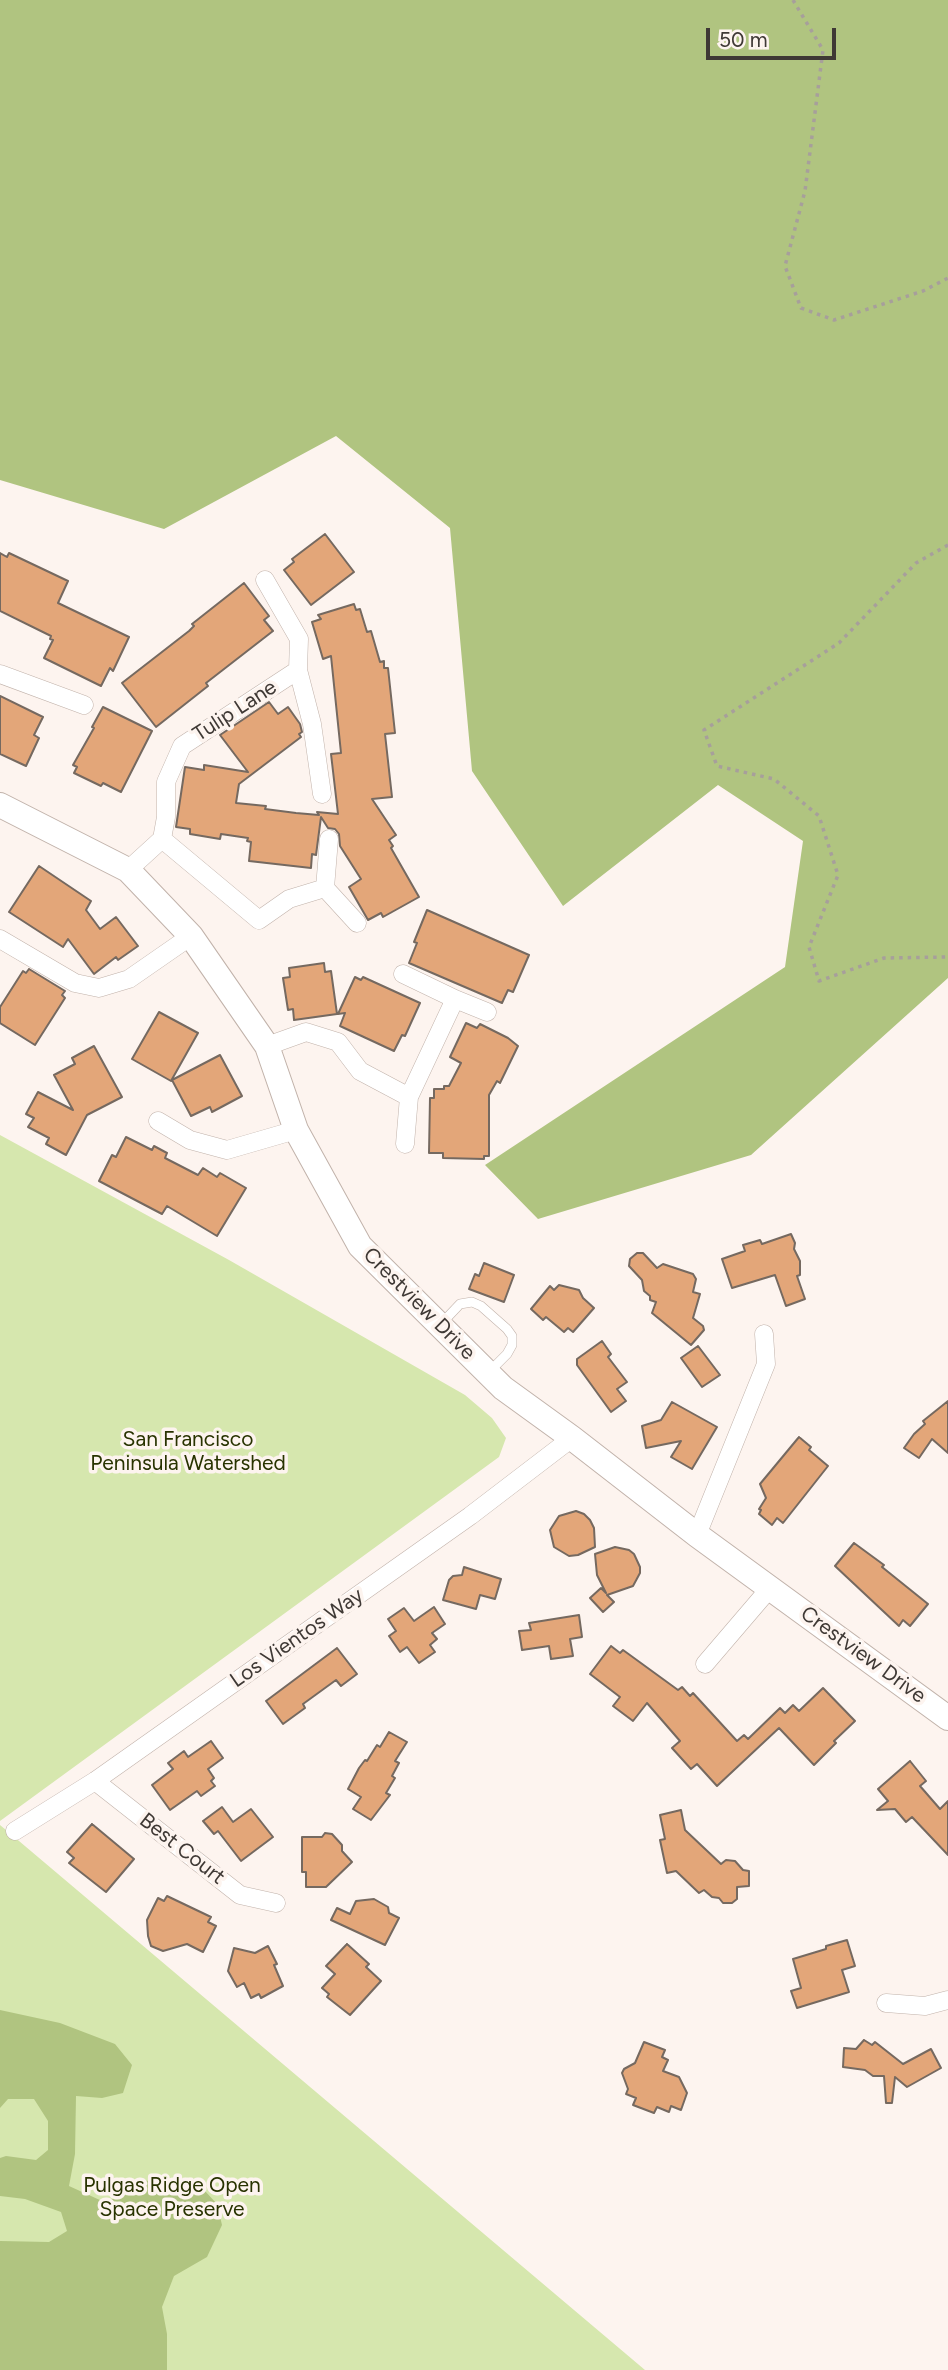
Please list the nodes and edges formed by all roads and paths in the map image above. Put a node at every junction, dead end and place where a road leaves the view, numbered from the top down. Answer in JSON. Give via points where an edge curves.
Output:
{"nodes":[{"id":1,"x":793,"y":0,"type":"edge"},
{"id":2,"x":948,"y":278,"type":"edge"},
{"id":3,"x":948,"y":545,"type":"edge"},
{"id":4,"x":265,"y":580,"type":"dead end"},
{"id":5,"x":298,"y":670,"type":"junction"},
{"id":6,"x":0,"y":674,"type":"edge"},
{"id":7,"x":84,"y":705,"type":"dead end"},
{"id":8,"x":322,"y":794,"type":"dead end"},
{"id":9,"x":0,"y":805,"type":"edge"},
{"id":10,"x":162,"y":839,"type":"junction"},
{"id":11,"x":329,"y":839,"type":"dead end"},
{"id":12,"x":128,"y":870,"type":"junction"},
{"id":13,"x":325,"y":888,"type":"junction"},
{"id":14,"x":357,"y":923,"type":"dead end"},
{"id":15,"x":191,"y":936,"type":"junction"},
{"id":16,"x":0,"y":939,"type":"edge"},
{"id":17,"x":948,"y":957,"type":"edge"},
{"id":18,"x":403,"y":974,"type":"dead end"},
{"id":19,"x":455,"y":999,"type":"junction"},
{"id":20,"x":487,"y":1012,"type":"dead end"},
{"id":21,"x":267,"y":1046,"type":"junction"},
{"id":22,"x":409,"y":1097,"type":"junction"},
{"id":23,"x":158,"y":1121,"type":"dead end"},
{"id":24,"x":296,"y":1130,"type":"junction"},
{"id":25,"x":405,"y":1144,"type":"dead end"},
{"id":26,"x":439,"y":1325,"type":"junction"},
{"id":27,"x":764,"y":1334,"type":"dead end"},
{"id":28,"x":489,"y":1373,"type":"junction"},
{"id":29,"x":572,"y":1438,"type":"junction"},
{"id":30,"x":697,"y":1535,"type":"junction"},
{"id":31,"x":770,"y":1588,"type":"junction"},
{"id":32,"x":705,"y":1664,"type":"dead end"},
{"id":33,"x":946,"y":1710,"type":"edge"},
{"id":34,"x":95,"y":1781,"type":"junction"},
{"id":35,"x":15,"y":1831,"type":"dead end"},
{"id":36,"x":275,"y":1903,"type":"dead end"},
{"id":37,"x":948,"y":2000,"type":"edge"},
{"id":38,"x":886,"y":2003,"type":"dead end"}],
"edges":[{"from":1,"to":2,"type":"path","via":[[823,50],[805,191],[785,266],[801,308],[834,320],[923,291]]},
{"from":3,"to":17,"type":"path","via":[[916,563],[839,643],[704,730],[717,766],[774,779],[819,816],[838,875],[810,947],[819,981],[884,958]]},
{"from":4,"to":5,"type":"street","name":"Tulip Lane","via":[[299,639]]},
{"from":5,"to":8,"type":"street","name":"Tulip Lane"},
{"from":5,"to":10,"type":"street","name":"Tulip Lane","via":[[181,746],[166,782]]},
{"from":6,"to":7,"type":"street"},
{"from":9,"to":12,"type":"street","name":"Crestview Drive"},
{"from":10,"to":12,"type":"street"},
{"from":10,"to":13,"type":"street","via":[[259,920],[289,899]]},
{"from":11,"to":13,"type":"street"},
{"from":12,"to":15,"type":"street","name":"Crestview Drive"},
{"from":13,"to":14,"type":"street"},
{"from":15,"to":16,"type":"street","via":[[129,979],[99,988],[75,983]]},
{"from":15,"to":21,"type":"street","name":"Crestview Drive"},
{"from":18,"to":19,"type":"street"},
{"from":19,"to":20,"type":"street"},
{"from":19,"to":22,"type":"street"},
{"from":21,"to":22,"type":"street","via":[[306,1032],[338,1042],[360,1071]]},
{"from":21,"to":24,"type":"street","name":"Crestview Drive"},
{"from":22,"to":25,"type":"street"},
{"from":23,"to":24,"type":"street","via":[[190,1140],[227,1150]]},
{"from":24,"to":26,"type":"street","name":"Crestview Drive","via":[[360,1246]]},
{"from":26,"to":28,"type":"street","name":"Crestview Drive"},
{"from":26,"to":28,"type":"lane","via":[[460,1304],[472,1302],[507,1329],[512,1345]]},
{"from":27,"to":30,"type":"street","via":[[766,1364]]},
{"from":28,"to":29,"type":"street","name":"Crestview Drive"},
{"from":29,"to":30,"type":"street","name":"Crestview Drive"},
{"from":29,"to":34,"type":"street","name":"Los Vientos Way","via":[[470,1516]]},
{"from":30,"to":31,"type":"street","name":"Crestview Drive"},
{"from":31,"to":32,"type":"street"},
{"from":31,"to":33,"type":"street","name":"Crestview Drive"},
{"from":34,"to":35,"type":"street","name":"Los Vientos Way"},
{"from":34,"to":36,"type":"street","name":"Best Court","via":[[240,1895]]},
{"from":37,"to":38,"type":"street","via":[[925,2006]]}]}
